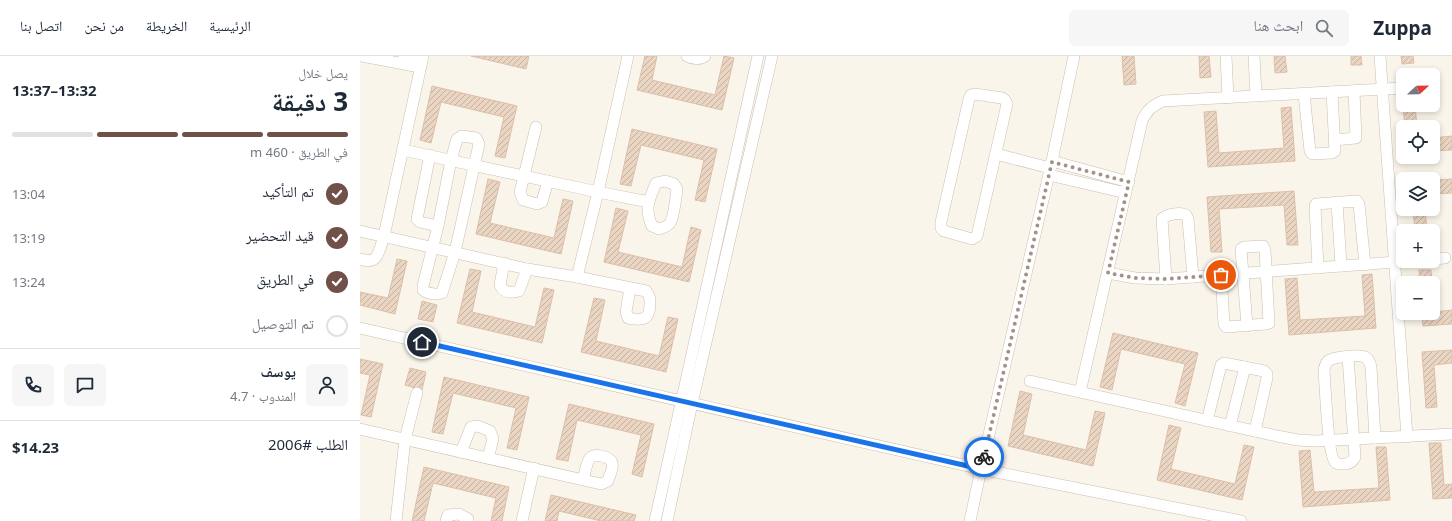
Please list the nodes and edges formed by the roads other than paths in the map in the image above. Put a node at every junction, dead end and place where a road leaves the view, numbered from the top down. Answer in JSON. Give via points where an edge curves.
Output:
{"nodes":[{"id":1,"x":362,"y":56,"type":"edge"},
{"id":2,"x":404,"y":56,"type":"edge"},
{"id":3,"x":628,"y":56,"type":"edge"},
{"id":4,"x":686,"y":56,"type":"edge"},
{"id":5,"x":705,"y":56,"type":"edge"},
{"id":6,"x":758,"y":56,"type":"edge"},
{"id":7,"x":772,"y":56,"type":"edge"},
{"id":8,"x":1074,"y":56,"type":"edge"},
{"id":9,"x":1226,"y":56,"type":"edge"},
{"id":10,"x":1254,"y":56,"type":"edge"},
{"id":11,"x":1380,"y":56,"type":"edge"},
{"id":12,"x":422,"y":61,"type":"edge"},
{"id":13,"x":1396,"y":88,"type":"edge"},
{"id":14,"x":1383,"y":89,"type":"junction"},
{"id":15,"x":1354,"y":91,"type":"junction"},
{"id":16,"x":1332,"y":92,"type":"junction"},
{"id":17,"x":1304,"y":94,"type":"junction"},
{"id":18,"x":1256,"y":96,"type":"junction"},
{"id":19,"x":1228,"y":98,"type":"junction"},
{"id":20,"x":536,"y":127,"type":"dead end"},
{"id":21,"x":1334,"y":140,"type":"junction"},
{"id":22,"x":403,"y":150,"type":"junction"},
{"id":23,"x":996,"y":154,"type":"junction"},
{"id":24,"x":430,"y":155,"type":"junction"},
{"id":25,"x":451,"y":160,"type":"junction"},
{"id":26,"x":474,"y":165,"type":"junction"},
{"id":27,"x":1050,"y":168,"type":"junction"},
{"id":28,"x":524,"y":176,"type":"junction"},
{"id":29,"x":548,"y":182,"type":"junction"},
{"id":30,"x":1129,"y":182,"type":"junction"},
{"id":31,"x":598,"y":192,"type":"junction"},
{"id":32,"x":1126,"y":193,"type":"junction"},
{"id":33,"x":649,"y":202,"type":"dead end"},
{"id":34,"x":1337,"y":202,"type":"junction"},
{"id":35,"x":438,"y":226,"type":"junction"},
{"id":36,"x":360,"y":231,"type":"edge"},
{"id":37,"x":384,"y":236,"type":"junction"},
{"id":38,"x":433,"y":248,"type":"junction"},
{"id":39,"x":455,"y":252,"type":"junction"},
{"id":40,"x":1440,"y":258,"type":"edge"},
{"id":41,"x":1445,"y":258,"type":"dead end"},
{"id":42,"x":360,"y":259,"type":"edge"},
{"id":43,"x":1395,"y":262,"type":"junction"},
{"id":44,"x":504,"y":263,"type":"junction"},
{"id":45,"x":1365,"y":264,"type":"junction"},
{"id":46,"x":1342,"y":266,"type":"junction"},
{"id":47,"x":1318,"y":268,"type":"junction"},
{"id":48,"x":527,"y":269,"type":"junction"},
{"id":49,"x":1266,"y":272,"type":"junction"},
{"id":50,"x":1108,"y":273,"type":"junction"},
{"id":51,"x":1243,"y":274,"type":"junction"},
{"id":52,"x":1221,"y":275,"type":"junction"},
{"id":53,"x":577,"y":277,"type":"junction"},
{"id":54,"x":1193,"y":277,"type":"junction"},
{"id":55,"x":1166,"y":279,"type":"junction"},
{"id":56,"x":630,"y":288,"type":"dead end"},
{"id":57,"x":1247,"y":326,"type":"junction"},
{"id":58,"x":360,"y":328,"type":"edge"},
{"id":59,"x":1348,"y":357,"type":"junction"},
{"id":60,"x":1245,"y":367,"type":"junction"},
{"id":61,"x":1030,"y":381,"type":"dead end"},
{"id":62,"x":1080,"y":392,"type":"junction"},
{"id":63,"x":417,"y":393,"type":"dead end"},
{"id":64,"x":687,"y":402,"type":"junction"},
{"id":65,"x":1207,"y":421,"type":"junction"},
{"id":66,"x":1230,"y":426,"type":"junction"},
{"id":67,"x":360,"y":428,"type":"edge"},
{"id":68,"x":1255,"y":431,"type":"junction"},
{"id":69,"x":1452,"y":434,"type":"edge"},
{"id":70,"x":1407,"y":437,"type":"junction"},
{"id":71,"x":1375,"y":438,"type":"junction"},
{"id":72,"x":405,"y":439,"type":"junction"},
{"id":73,"x":1355,"y":439,"type":"junction"},
{"id":74,"x":1330,"y":440,"type":"junction"},
{"id":75,"x":461,"y":452,"type":"junction"},
{"id":76,"x":488,"y":458,"type":"junction"},
{"id":77,"x":534,"y":468,"type":"junction"},
{"id":78,"x":981,"y":469,"type":"junction"},
{"id":79,"x":583,"y":480,"type":"dead end"},
{"id":80,"x":396,"y":521,"type":"edge"},
{"id":81,"x":446,"y":521,"type":"edge"},
{"id":82,"x":468,"y":521,"type":"edge"},
{"id":83,"x":522,"y":521,"type":"edge"},
{"id":84,"x":655,"y":521,"type":"edge"},
{"id":85,"x":667,"y":521,"type":"edge"},
{"id":86,"x":970,"y":521,"type":"edge"},
{"id":87,"x":1241,"y":521,"type":"edge"}],
"edges":[{"from":1,"to":12,"type":"street"},
{"from":2,"to":12,"type":"street"},
{"from":3,"to":31,"type":"street"},
{"from":4,"to":5,"type":"street","via":[[696,59]]},
{"from":6,"to":64,"type":"street"},
{"from":7,"to":64,"type":"street"},
{"from":8,"to":27,"type":"street"},
{"from":9,"to":19,"type":"street"},
{"from":10,"to":18,"type":"street"},
{"from":11,"to":14,"type":"street"},
{"from":12,"to":22,"type":"street"},
{"from":13,"to":14,"type":"street"},
{"from":14,"to":15,"type":"street"},
{"from":14,"to":43,"type":"street"},
{"from":15,"to":16,"type":"street"},
{"from":15,"to":21,"type":"street","via":[[1356,138]]},
{"from":16,"to":17,"type":"street"},
{"from":16,"to":21,"type":"street"},
{"from":17,"to":18,"type":"street"},
{"from":17,"to":21,"type":"street","via":[[1310,151],[1312,154],[1332,153],[1335,151]]},
{"from":18,"to":19,"type":"street"},
{"from":19,"to":30,"type":"street","via":[[1163,102],[1154,105],[1146,112],[1142,121]]},
{"from":20,"to":28,"type":"street"},
{"from":22,"to":24,"type":"street"},
{"from":22,"to":37,"type":"street"},
{"from":23,"to":23,"type":"street","via":[[978,236],[972,239],[944,231],[941,222],[971,95],[1002,98],[1007,104]]},
{"from":23,"to":27,"type":"street"},
{"from":24,"to":25,"type":"street"},
{"from":24,"to":35,"type":"street","via":[[418,219],[420,222]]},
{"from":25,"to":26,"type":"street"},
{"from":25,"to":26,"type":"street","via":[[457,139],[462,136],[476,138],[479,144]]},
{"from":25,"to":35,"type":"street"},
{"from":26,"to":28,"type":"street"},
{"from":26,"to":39,"type":"street"},
{"from":27,"to":30,"type":"street"},
{"from":27,"to":32,"type":"street"},
{"from":27,"to":78,"type":"street"},
{"from":28,"to":29,"type":"street"},
{"from":28,"to":29,"type":"street","via":[[520,192],[523,200],[537,204],[542,202]]},
{"from":29,"to":31,"type":"street"},
{"from":30,"to":32,"type":"street"},
{"from":31,"to":33,"type":"street"},
{"from":31,"to":53,"type":"street"},
{"from":32,"to":50,"type":"street"},
{"from":34,"to":45,"type":"street","via":[[1358,202]]},
{"from":34,"to":46,"type":"street"},
{"from":34,"to":47,"type":"street","via":[[1314,206]]},
{"from":35,"to":38,"type":"street"},
{"from":36,"to":37,"type":"street"},
{"from":37,"to":38,"type":"street"},
{"from":37,"to":42,"type":"street","via":[[376,258],[372,261]]},
{"from":38,"to":39,"type":"street"},
{"from":38,"to":39,"type":"street","via":[[423,286],[426,293],[442,293]]},
{"from":39,"to":44,"type":"street"},
{"from":40,"to":41,"type":"street"},
{"from":43,"to":45,"type":"street"},
{"from":43,"to":70,"type":"street"},
{"from":44,"to":48,"type":"street"},
{"from":44,"to":48,"type":"street","via":[[500,285],[506,291],[519,291]]},
{"from":45,"to":46,"type":"street"},
{"from":46,"to":47,"type":"street"},
{"from":47,"to":49,"type":"street"},
{"from":48,"to":53,"type":"street"},
{"from":49,"to":51,"type":"street"},
{"from":49,"to":51,"type":"street","via":[[1263,246],[1244,247],[1241,249]]},
{"from":49,"to":57,"type":"street","via":[[1269,323]]},
{"from":50,"to":55,"type":"street","via":[[1135,278]]},
{"from":50,"to":62,"type":"street"},
{"from":51,"to":52,"type":"street"},
{"from":51,"to":57,"type":"street"},
{"from":52,"to":54,"type":"street"},
{"from":52,"to":57,"type":"street","via":[[1224,324],[1226,327]]},
{"from":53,"to":56,"type":"street"},
{"from":54,"to":55,"type":"street"},
{"from":54,"to":55,"type":"street","via":[[1188,219],[1183,213],[1164,216],[1162,219]]},
{"from":58,"to":64,"type":"street"},
{"from":59,"to":71,"type":"street","via":[[1365,357],[1372,367]]},
{"from":59,"to":73,"type":"street"},
{"from":59,"to":74,"type":"street","via":[[1334,358],[1325,364]]},
{"from":60,"to":65,"type":"street","via":[[1224,363],[1221,365]]},
{"from":60,"to":66,"type":"street"},
{"from":60,"to":68,"type":"street","via":[[1267,374]]},
{"from":61,"to":62,"type":"street"},
{"from":62,"to":65,"type":"street"},
{"from":63,"to":72,"type":"street"},
{"from":64,"to":78,"type":"street"},
{"from":64,"to":84,"type":"street"},
{"from":64,"to":85,"type":"street"},
{"from":65,"to":66,"type":"street"},
{"from":66,"to":68,"type":"street"},
{"from":67,"to":72,"type":"street"},
{"from":68,"to":74,"type":"street","via":[[1298,440]]},
{"from":69,"to":70,"type":"street"},
{"from":70,"to":71,"type":"street"},
{"from":71,"to":73,"type":"street"},
{"from":72,"to":75,"type":"street"},
{"from":72,"to":80,"type":"street"},
{"from":73,"to":74,"type":"street"},
{"from":73,"to":74,"type":"street","via":[[1353,461],[1339,464],[1333,460]]},
{"from":75,"to":76,"type":"street"},
{"from":75,"to":76,"type":"street","via":[[471,427],[478,426],[490,431],[493,439]]},
{"from":76,"to":77,"type":"street"},
{"from":77,"to":79,"type":"street"},
{"from":77,"to":83,"type":"street"},
{"from":78,"to":86,"type":"street"},
{"from":78,"to":87,"type":"street"},
{"from":81,"to":82,"type":"street","via":[[448,515],[458,514]]}]}
